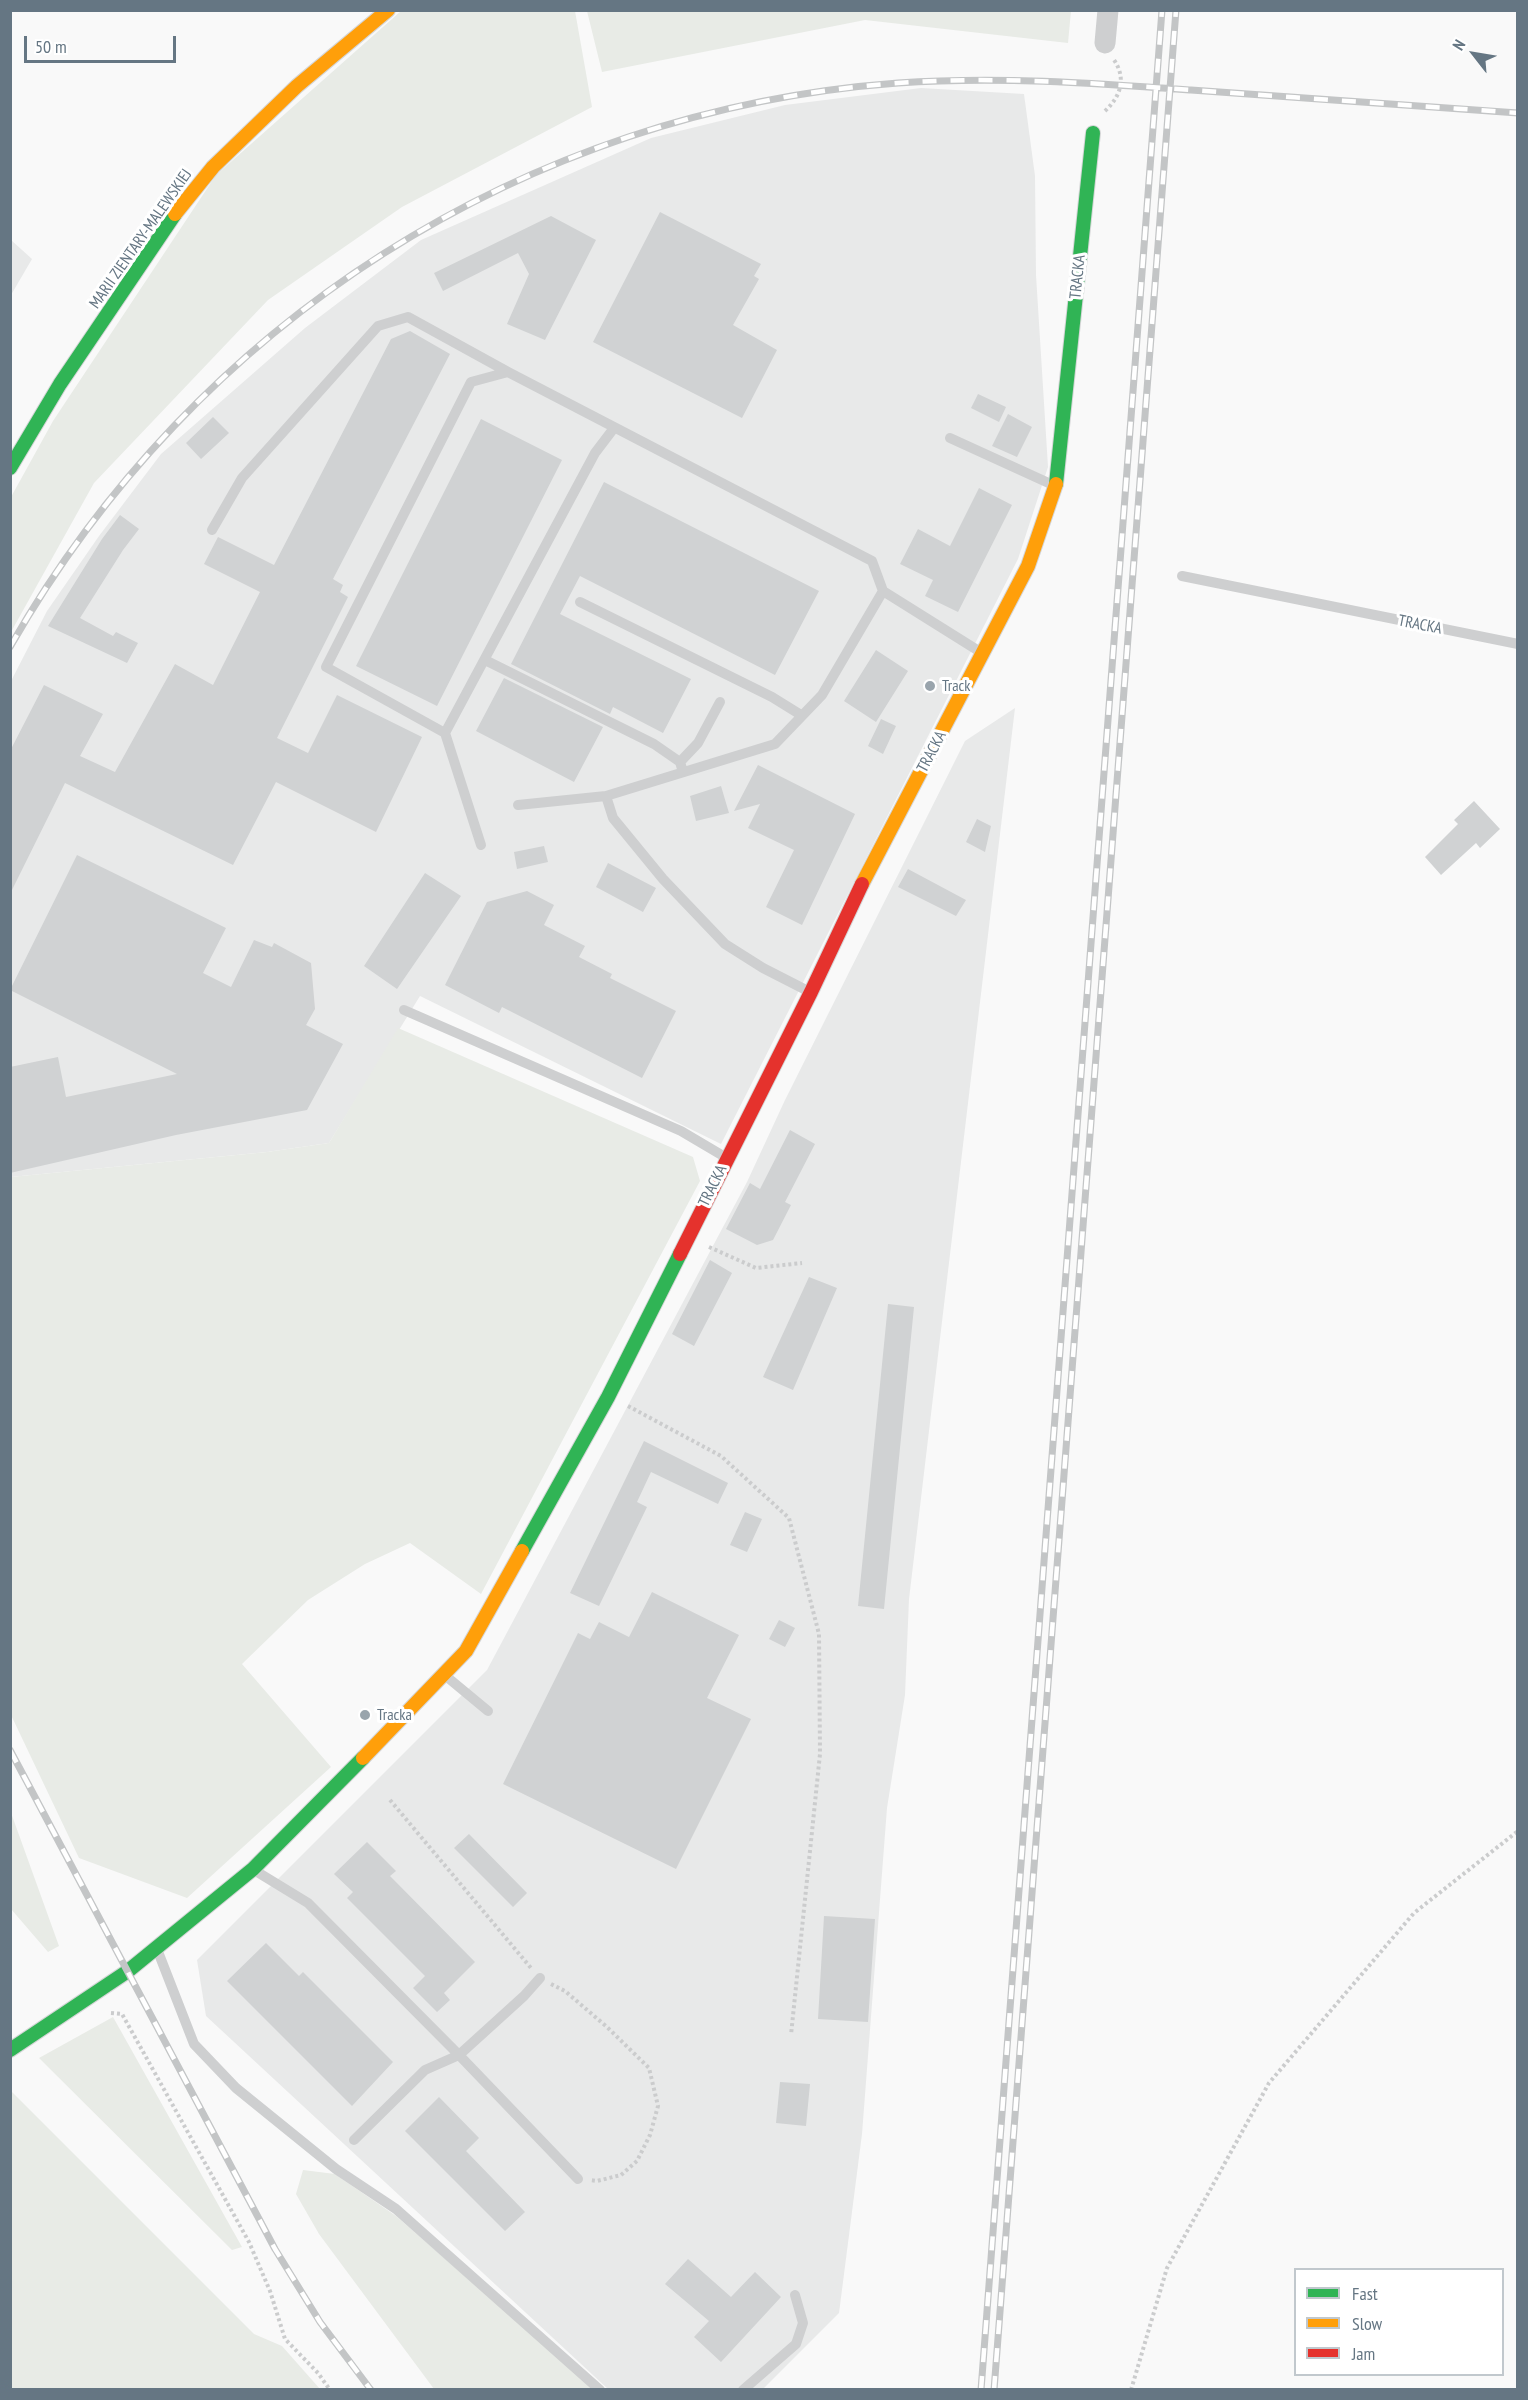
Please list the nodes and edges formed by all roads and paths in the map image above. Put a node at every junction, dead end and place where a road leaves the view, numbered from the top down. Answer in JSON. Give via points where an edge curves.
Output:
{"nodes":[{"id":1,"x":388,"y":10,"type":"edge"},
{"id":2,"x":1108,"y":10,"type":"edge"},
{"id":3,"x":1105,"y":43,"type":"joint"},
{"id":4,"x":1093,"y":133,"type":"joint"},
{"id":5,"x":508,"y":372,"type":"junction"},
{"id":6,"x":614,"y":428,"type":"junction"},
{"id":7,"x":950,"y":438,"type":"dead end"},
{"id":8,"x":10,"y":468,"type":"edge"},
{"id":9,"x":1056,"y":487,"type":"junction"},
{"id":10,"x":212,"y":530,"type":"dead end"},
{"id":11,"x":1182,"y":576,"type":"dead end"},
{"id":12,"x":883,"y":591,"type":"junction"},
{"id":13,"x":580,"y":602,"type":"dead end"},
{"id":14,"x":1518,"y":644,"type":"edge"},
{"id":15,"x":983,"y":654,"type":"junction"},
{"id":16,"x":485,"y":660,"type":"junction"},
{"id":17,"x":720,"y":702,"type":"dead end"},
{"id":18,"x":801,"y":715,"type":"junction"},
{"id":19,"x":445,"y":733,"type":"junction"},
{"id":20,"x":682,"y":767,"type":"junction"},
{"id":21,"x":606,"y":796,"type":"junction"},
{"id":22,"x":518,"y":805,"type":"dead end"},
{"id":23,"x":481,"y":845,"type":"dead end"},
{"id":24,"x":811,"y":992,"type":"junction"},
{"id":25,"x":404,"y":1010,"type":"dead end"},
{"id":26,"x":727,"y":1158,"type":"junction"},
{"id":27,"x":689,"y":1238,"type":"junction"},
{"id":28,"x":802,"y":1263,"type":"dead end"},
{"id":29,"x":608,"y":1397,"type":"junction"},
{"id":30,"x":445,"y":1675,"type":"junction"},
{"id":31,"x":488,"y":1711,"type":"dead end"},
{"id":32,"x":390,"y":1800,"type":"dead end"},
{"id":33,"x":1518,"y":1831,"type":"edge"},
{"id":34,"x":253,"y":1869,"type":"junction"},
{"id":35,"x":156,"y":1947,"type":"junction"},
{"id":36,"x":540,"y":1978,"type":"junction"},
{"id":37,"x":101,"y":2013,"type":"dead end"},
{"id":38,"x":791,"y":2035,"type":"dead end"},
{"id":39,"x":10,"y":2050,"type":"edge"},
{"id":40,"x":459,"y":2055,"type":"junction"},
{"id":41,"x":354,"y":2140,"type":"dead end"},
{"id":42,"x":578,"y":2179,"type":"joint"},
{"id":43,"x":795,"y":2295,"type":"dead end"},
{"id":44,"x":330,"y":2390,"type":"edge"},
{"id":45,"x":600,"y":2390,"type":"edge"},
{"id":46,"x":743,"y":2390,"type":"edge"},
{"id":47,"x":1131,"y":2390,"type":"edge"}],
"edges":[{"from":1,"to":8,"type":"street","name":"MARII ZIENTARY-MALEWSKIEJ","via":[[297,86],[213,168],[178,210],[60,384]]},
{"from":2,"to":3,"type":"street"},
{"from":3,"to":4,"type":"path","via":[[1118,65],[1119,95]]},
{"from":4,"to":9,"type":"street","name":"TRACKA"},
{"from":5,"to":6,"type":"lane"},
{"from":5,"to":10,"type":"lane","via":[[408,317],[378,326],[242,478]]},
{"from":5,"to":19,"type":"lane","via":[[471,382],[326,667]]},
{"from":6,"to":12,"type":"lane","via":[[872,561]]},
{"from":6,"to":16,"type":"lane","via":[[596,453]]},
{"from":7,"to":9,"type":"lane"},
{"from":9,"to":15,"type":"street","name":"TRACKA","via":[[1028,566]]},
{"from":11,"to":14,"type":"lane","name":"TRACKA"},
{"from":12,"to":15,"type":"lane"},
{"from":12,"to":18,"type":"lane","via":[[822,695]]},
{"from":13,"to":18,"type":"lane"},
{"from":15,"to":24,"type":"street","name":"TRACKA","via":[[859,889]]},
{"from":16,"to":19,"type":"lane"},
{"from":16,"to":20,"type":"lane","via":[[654,744]]},
{"from":17,"to":20,"type":"lane"},
{"from":18,"to":20,"type":"lane","via":[[775,744]]},
{"from":19,"to":23,"type":"lane"},
{"from":20,"to":21,"type":"lane"},
{"from":21,"to":22,"type":"lane"},
{"from":21,"to":24,"type":"lane","via":[[612,818],[725,944]]},
{"from":24,"to":26,"type":"street","name":"TRACKA"},
{"from":25,"to":26,"type":"lane","via":[[681,1131]]},
{"from":26,"to":27,"type":"street","name":"TRACKA"},
{"from":27,"to":28,"type":"path","via":[[756,1268]]},
{"from":27,"to":29,"type":"street","name":"TRACKA"},
{"from":29,"to":30,"type":"street","name":"TRACKA","via":[[466,1651]]},
{"from":29,"to":38,"type":"path","via":[[721,1456],[789,1518],[819,1634],[820,1743]]},
{"from":30,"to":31,"type":"lane"},
{"from":30,"to":34,"type":"street","name":"TRACKA"},
{"from":32,"to":36,"type":"path"},
{"from":33,"to":47,"type":"path","via":[[1414,1913],[1269,2083],[1167,2268]]},
{"from":34,"to":35,"type":"street","name":"TRACKA"},
{"from":34,"to":40,"type":"lane","via":[[308,1903]]},
{"from":35,"to":39,"type":"street","name":"TRACKA","via":[[128,1971]]},
{"from":35,"to":45,"type":"lane","via":[[194,2044],[236,2088],[336,2169],[396,2209]]},
{"from":36,"to":40,"type":"lane"},
{"from":36,"to":42,"type":"path","via":[[565,1991],[649,2068],[658,2106],[637,2161],[621,2175],[597,2181]]},
{"from":37,"to":44,"type":"path","via":[[122,2014],[249,2242],[285,2339]]},
{"from":40,"to":41,"type":"lane","via":[[425,2070]]},
{"from":40,"to":42,"type":"lane"},
{"from":43,"to":46,"type":"lane","via":[[803,2323],[796,2344]]}]}
